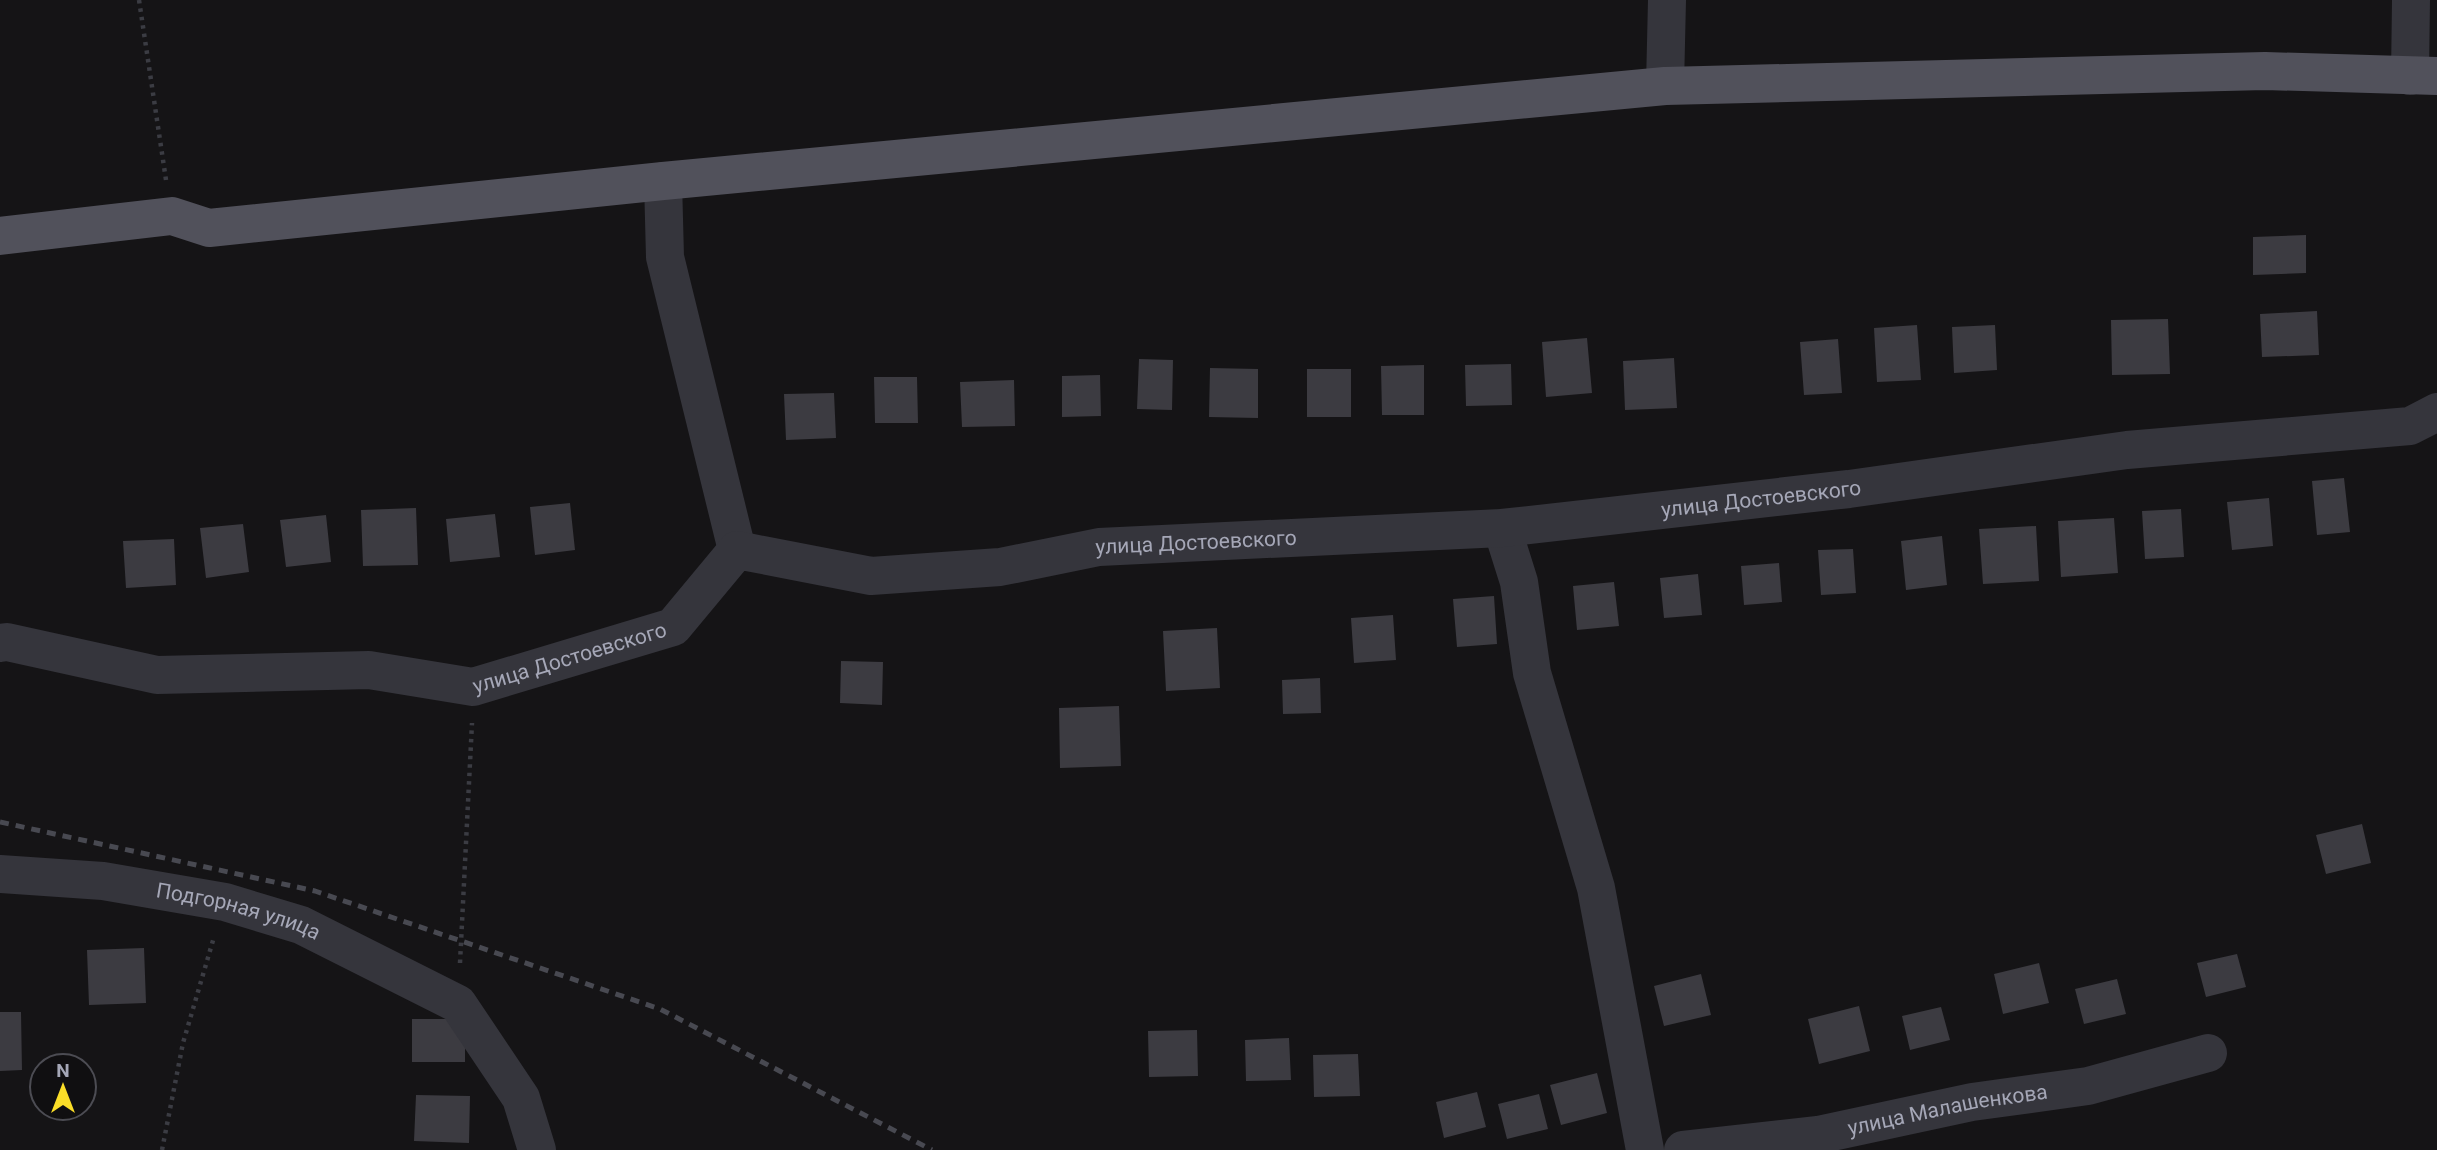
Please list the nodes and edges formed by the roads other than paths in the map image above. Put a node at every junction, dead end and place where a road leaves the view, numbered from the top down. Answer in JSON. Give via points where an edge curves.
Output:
{"nodes":[{"id":1,"x":1667,"y":0,"type":"edge"},
{"id":2,"x":2411,"y":0,"type":"edge"},
{"id":3,"x":2423,"y":76,"type":"edge"},
{"id":4,"x":1665,"y":86,"type":"junction"},
{"id":5,"x":663,"y":181,"type":"junction"},
{"id":6,"x":0,"y":236,"type":"edge"},
{"id":7,"x":2437,"y":412,"type":"edge"},
{"id":8,"x":1503,"y":528,"type":"junction"},
{"id":9,"x":737,"y":550,"type":"junction"},
{"id":10,"x":0,"y":643,"type":"edge"},
{"id":11,"x":0,"y":874,"type":"edge"},
{"id":12,"x":2208,"y":1053,"type":"dead end"},
{"id":13,"x":537,"y":1150,"type":"edge"},
{"id":14,"x":1645,"y":1150,"type":"edge"},
{"id":15,"x":1683,"y":1150,"type":"edge"}],
"edges":[{"from":1,"to":4,"type":"street"},
{"from":2,"to":3,"type":"street"},
{"from":3,"to":4,"type":"main road","via":[[2265,71]]},
{"from":4,"to":5,"type":"main road"},
{"from":5,"to":6,"type":"main road","via":[[209,228],[172,216]]},
{"from":5,"to":9,"type":"street","via":[[665,257]]},
{"from":7,"to":8,"type":"street","name":"улица Достоевского","via":[[2410,426],[2127,450],[1849,489]]},
{"from":8,"to":9,"type":"street","name":"улица Достоевского","via":[[1099,547],[1000,567],[871,576]]},
{"from":8,"to":14,"type":"street","via":[[1519,582],[1532,673],[1596,888]]},
{"from":9,"to":10,"type":"street","name":"улица Достоевского","via":[[673,627],[473,688],[369,670],[157,675]]},
{"from":11,"to":13,"type":"street","name":"Подгорная улица","via":[[103,881],[225,902],[301,925],[458,1004],[521,1098]]},
{"from":12,"to":15,"type":"street","name":"улица Малашенкова","via":[[2088,1086],[1972,1102],[1818,1135]]}]}
